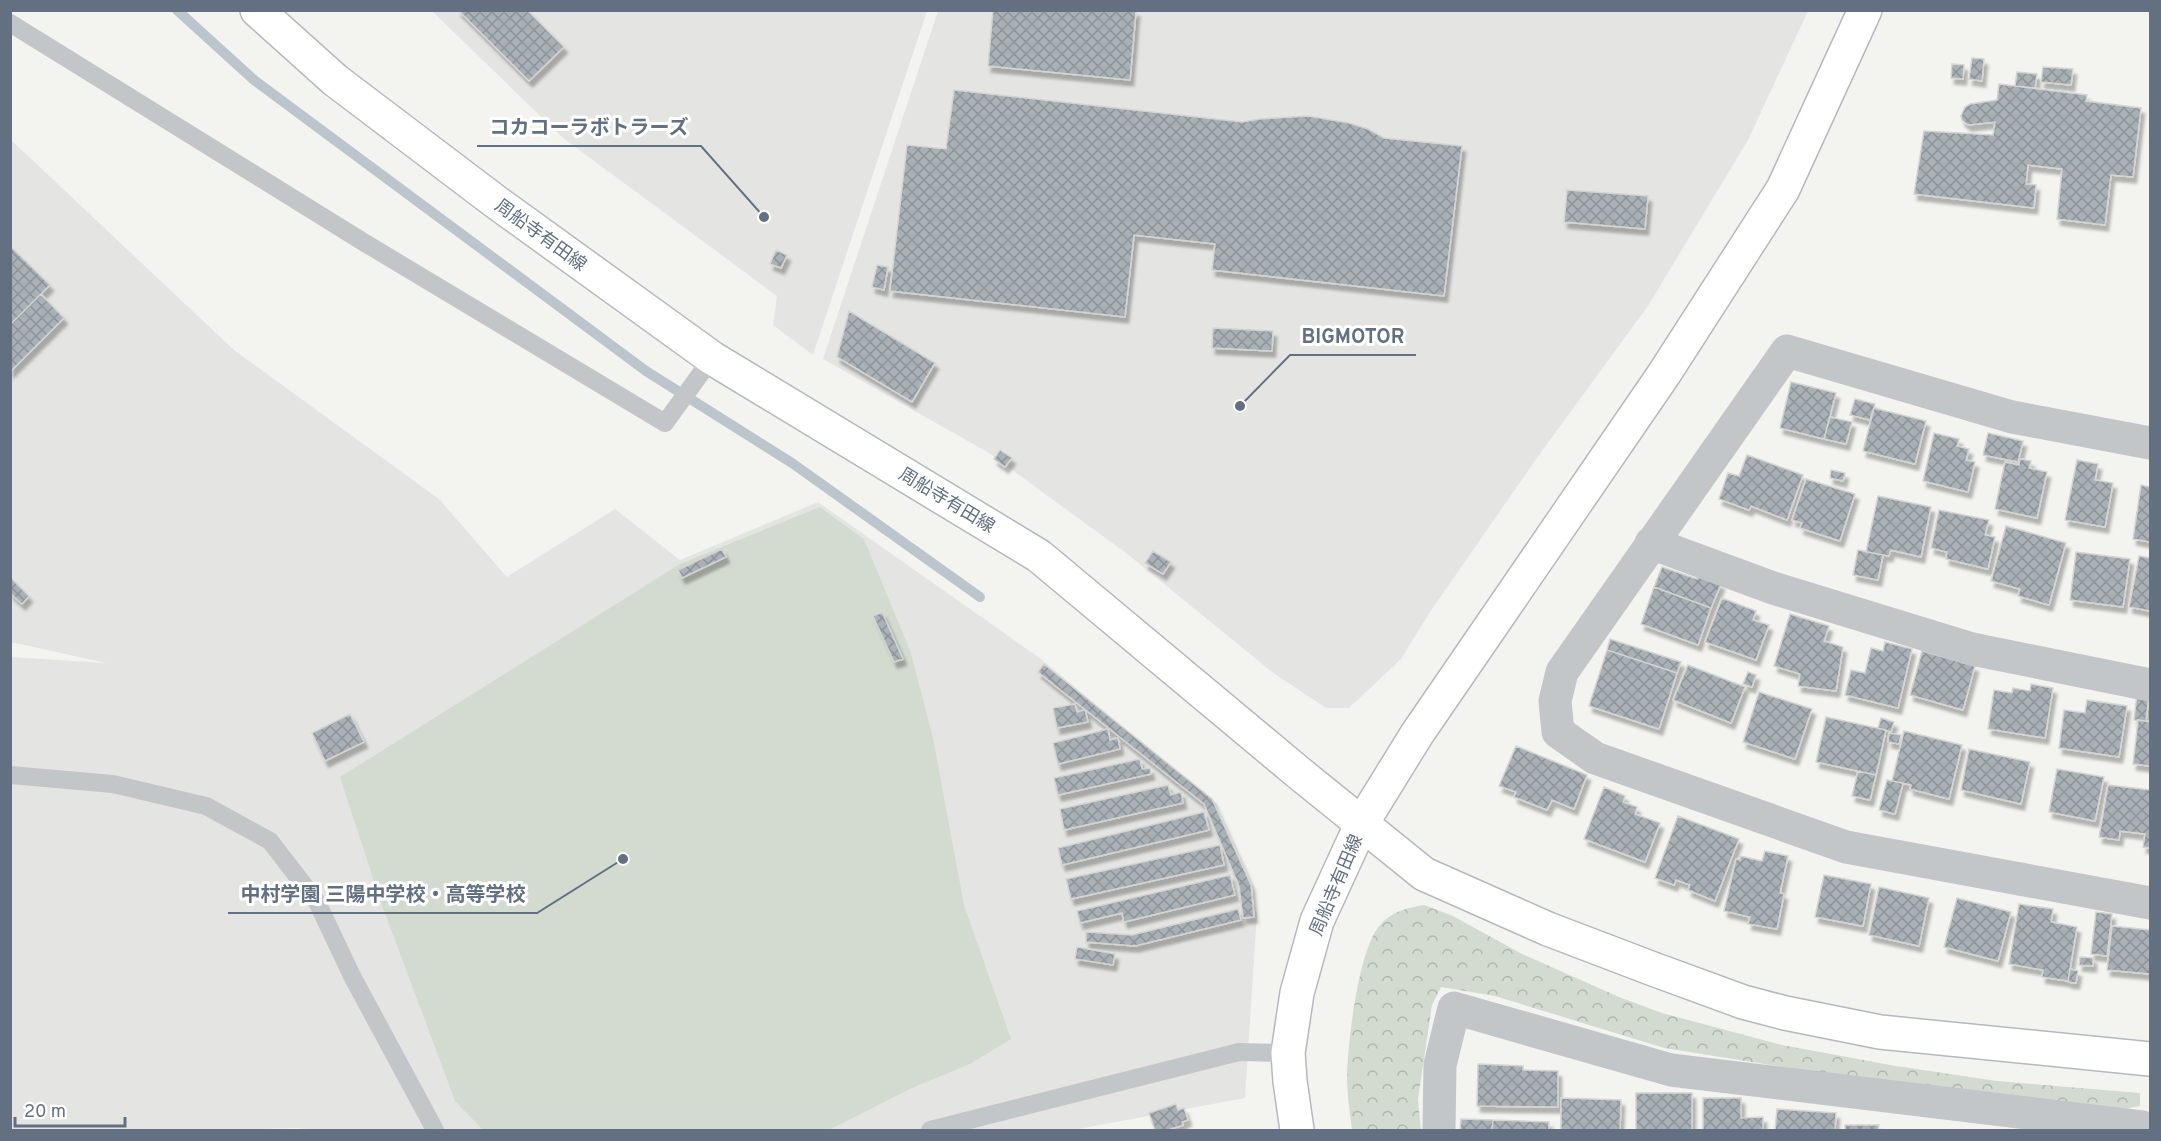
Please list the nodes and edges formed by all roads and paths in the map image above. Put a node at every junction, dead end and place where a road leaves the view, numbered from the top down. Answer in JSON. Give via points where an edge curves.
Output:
{"nodes":[{"id":1,"x":257,"y":10,"type":"edge"},
{"id":2,"x":1865,"y":10,"type":"edge"},
{"id":3,"x":10,"y":23,"type":"edge"},
{"id":4,"x":712,"y":358,"type":"junction"},
{"id":5,"x":2151,"y":443,"type":"edge"},
{"id":6,"x":1651,"y":543,"type":"junction"},
{"id":7,"x":2151,"y":685,"type":"edge"},
{"id":8,"x":10,"y":775,"type":"edge"},
{"id":9,"x":1362,"y":823,"type":"junction"},
{"id":10,"x":2151,"y":903,"type":"edge"},
{"id":11,"x":1288,"y":1053,"type":"junction"},
{"id":12,"x":2151,"y":1059,"type":"edge"},
{"id":13,"x":2145,"y":1123,"type":"edge"},
{"id":14,"x":435,"y":1131,"type":"edge"},
{"id":15,"x":930,"y":1131,"type":"edge"},
{"id":16,"x":1297,"y":1131,"type":"edge"},
{"id":17,"x":1439,"y":1131,"type":"edge"}],
"edges":[{"from":1,"to":4,"type":"street","name":"周船寺有田線","via":[[335,80]]},
{"from":2,"to":9,"type":"street","via":[[1783,189],[1664,374],[1417,734]]},
{"from":3,"to":4,"type":"lane","via":[[665,423]]},
{"from":4,"to":9,"type":"street","name":"周船寺有田線","via":[[1039,556]]},
{"from":5,"to":6,"type":"street","via":[[2012,417],[1787,351]]},
{"from":6,"to":7,"type":"street","via":[[1773,588],[1972,649]]},
{"from":6,"to":10,"type":"street","via":[[1562,672],[1555,701],[1558,732],[1595,758],[1846,847]]},
{"from":8,"to":14,"type":"lane","via":[[113,784],[206,806],[270,841],[317,902]]},
{"from":9,"to":11,"type":"street","name":"周船寺有田線","via":[[1317,921],[1297,993]]},
{"from":9,"to":12,"type":"street","via":[[1424,874],[1548,929],[1743,1002],[1880,1032]]},
{"from":11,"to":15,"type":"lane","via":[[1239,1052]]},
{"from":11,"to":16,"type":"street","name":"周船寺有田線"},
{"from":13,"to":17,"type":"street","via":[[1671,1070],[1454,1008],[1440,1065]]}]}
